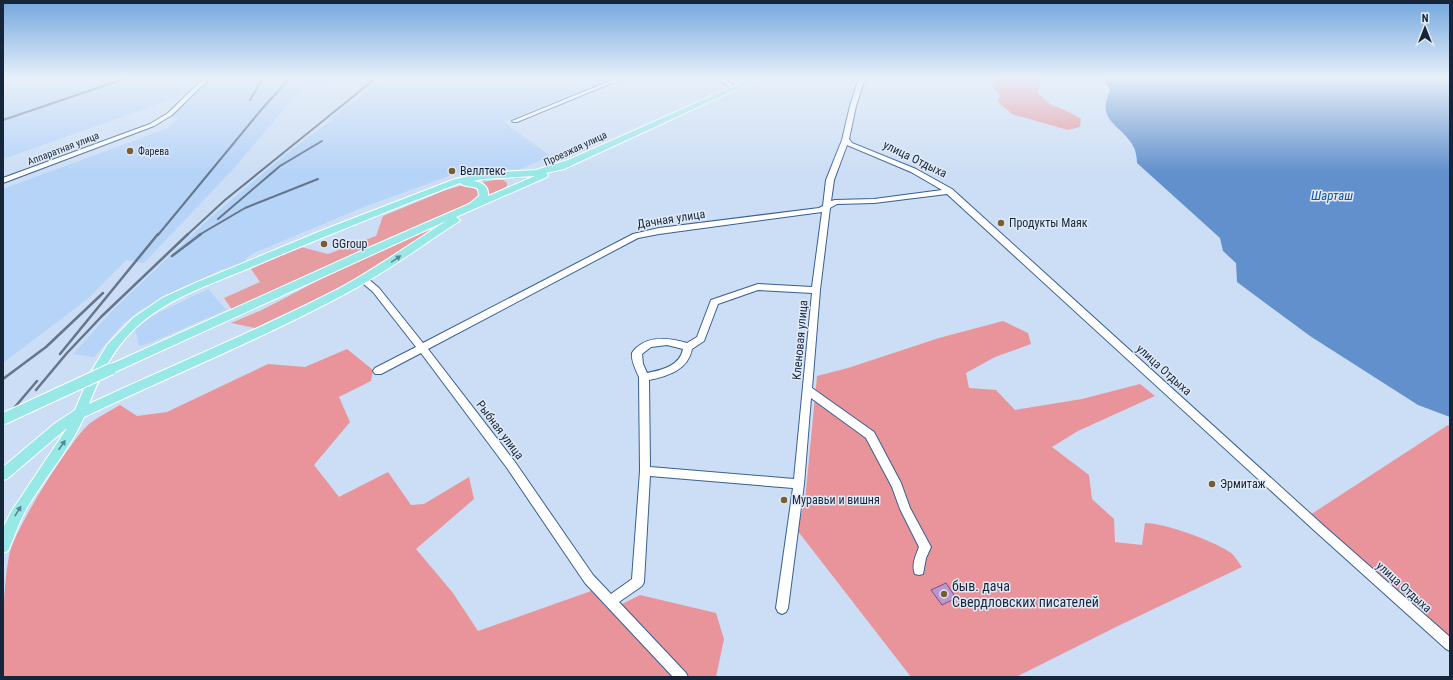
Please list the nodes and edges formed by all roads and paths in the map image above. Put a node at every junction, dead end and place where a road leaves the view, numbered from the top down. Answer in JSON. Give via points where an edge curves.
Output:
{"nodes":[{"id":1,"x":174,"y":110,"type":"edge"},
{"id":2,"x":543,"y":110,"type":"edge"},
{"id":3,"x":687,"y":110,"type":"edge"},
{"id":4,"x":852,"y":110,"type":"edge"},
{"id":5,"x":515,"y":121,"type":"dead end"},
{"id":6,"x":845,"y":140,"type":"junction"},
{"id":7,"x":568,"y":163,"type":"junction"},
{"id":8,"x":495,"y":175,"type":"junction"},
{"id":9,"x":3,"y":181,"type":"edge"},
{"id":10,"x":442,"y":187,"type":"junction"},
{"id":11,"x":508,"y":191,"type":"junction"},
{"id":12,"x":950,"y":191,"type":"junction"},
{"id":13,"x":498,"y":195,"type":"junction"},
{"id":14,"x":828,"y":206,"type":"junction"},
{"id":15,"x":460,"y":212,"type":"junction"},
{"id":16,"x":363,"y":280,"type":"junction"},
{"id":17,"x":816,"y":290,"type":"junction"},
{"id":18,"x":688,"y":347,"type":"junction"},
{"id":19,"x":422,"y":348,"type":"junction"},
{"id":20,"x":378,"y":371,"type":"dead end"},
{"id":21,"x":644,"y":377,"type":"junction"},
{"id":22,"x":808,"y":390,"type":"junction"},
{"id":23,"x":78,"y":414,"type":"junction"},
{"id":24,"x":3,"y":419,"type":"edge"},
{"id":25,"x":645,"y":471,"type":"junction"},
{"id":26,"x":3,"y":476,"type":"edge"},
{"id":27,"x":799,"y":484,"type":"junction"},
{"id":28,"x":3,"y":547,"type":"edge"},
{"id":29,"x":919,"y":570,"type":"dead end"},
{"id":30,"x":610,"y":601,"type":"junction"},
{"id":31,"x":782,"y":608,"type":"dead end"},
{"id":32,"x":1450,"y":645,"type":"edge"},
{"id":33,"x":682,"y":677,"type":"edge"}],
"edges":[{"from":1,"to":9,"type":"street","name":"Аппаратная улица","via":[[152,125]]},
{"from":2,"to":5,"type":"street"},
{"from":3,"to":7,"type":"main road","name":"Проезжая улица"},
{"from":4,"to":6,"type":"street","name":"Кленовая улица"},
{"from":6,"to":12,"type":"street","name":"улица Отдыха","via":[[937,182]]},
{"from":6,"to":14,"type":"street","name":"Кленовая улица","via":[[830,180]]},
{"from":7,"to":8,"type":"main road","via":[[537,173]]},
{"from":7,"to":11,"type":"main road","name":"Проезжая улица"},
{"from":8,"to":10,"type":"main road","via":[[476,177]]},
{"from":8,"to":11,"type":"main road","via":[[511,180],[512,187]]},
{"from":10,"to":15,"type":"main road","via":[[471,183],[482,186],[483,197]]},
{"from":10,"to":23,"type":"main road","via":[[300,242],[192,288],[158,306],[131,325],[104,357]]},
{"from":11,"to":13,"type":"main road","name":"Проезжая улица"},
{"from":12,"to":14,"type":"street","name":"Дачная улица","via":[[874,201],[835,202]]},
{"from":12,"to":32,"type":"street","name":"улица Отдыха","via":[[1302,514]]},
{"from":13,"to":15,"type":"main road","name":"Проезжая улица"},
{"from":16,"to":13,"type":"main road","one_way":true},
{"from":14,"to":17,"type":"street","name":"Кленовая улица"},
{"from":14,"to":19,"type":"street","name":"Дачная улица","via":[[814,212],[636,236]]},
{"from":15,"to":24,"type":"main road","name":"Проезжая улица","bridge":true},
{"from":16,"to":19,"type":"street","name":"Рыбная улица","via":[[376,290]]},
{"from":16,"to":23,"type":"main road","via":[[261,331]]},
{"from":17,"to":18,"type":"street","via":[[758,287],[714,302],[701,339]]},
{"from":17,"to":22,"type":"street","name":"Кленовая улица"},
{"from":18,"to":21,"type":"street","via":[[688,354],[677,366],[658,375]]},
{"from":18,"to":21,"type":"street","via":[[657,342],[642,348],[636,358]]},
{"from":19,"to":20,"type":"street","name":"Дачная улица"},
{"from":19,"to":30,"type":"street","name":"Рыбная улица","via":[[510,465],[589,579]]},
{"from":21,"to":25,"type":"street"},
{"from":22,"to":27,"type":"street","name":"Кленовая улица"},
{"from":22,"to":29,"type":"street","via":[[870,435],[925,547],[920,558]]},
{"from":23,"to":26,"type":"main road"},
{"from":28,"to":23,"type":"main road","one_way":true,"via":[[13,519],[74,427]]},
{"from":25,"to":27,"type":"street"},
{"from":25,"to":30,"type":"street","via":[[638,582]]},
{"from":27,"to":31,"type":"street","name":"Кленовая улица"},
{"from":30,"to":33,"type":"street","name":"Рыбная улица"}]}
